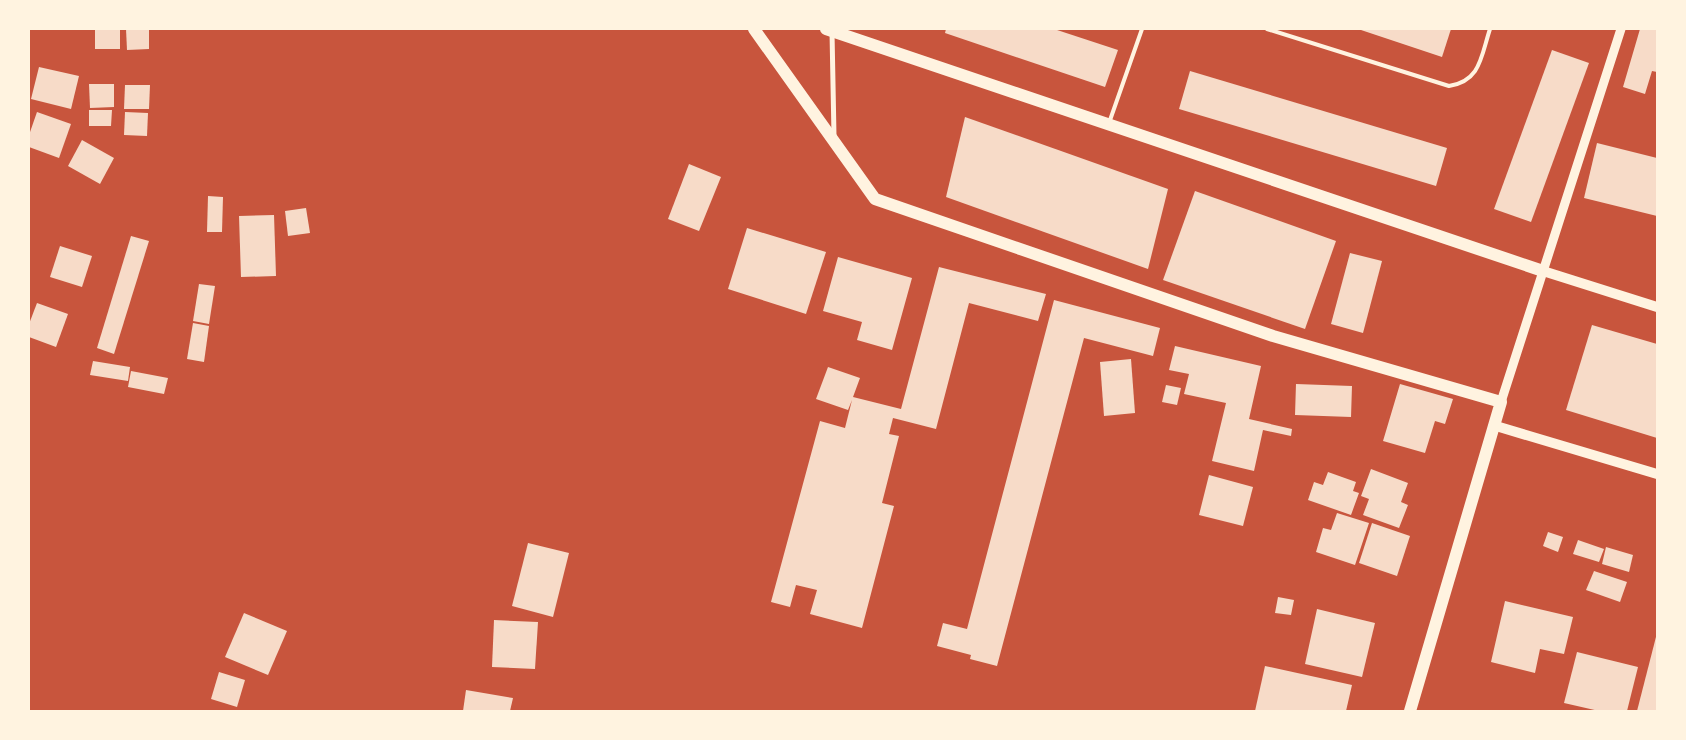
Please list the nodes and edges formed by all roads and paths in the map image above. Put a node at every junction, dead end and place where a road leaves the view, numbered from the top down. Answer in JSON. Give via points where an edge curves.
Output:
{"nodes":[{"id":1,"x":754,"y":29,"type":"edge"},
{"id":2,"x":830,"y":29,"type":"edge"},
{"id":3,"x":1142,"y":29,"type":"edge"},
{"id":4,"x":1267,"y":29,"type":"edge"},
{"id":5,"x":1490,"y":29,"type":"edge"},
{"id":6,"x":1621,"y":29,"type":"edge"},
{"id":7,"x":1109,"y":123,"type":"junction"},
{"id":8,"x":834,"y":142,"type":"junction"},
{"id":9,"x":1542,"y":271,"type":"junction"},
{"id":10,"x":1657,"y":307,"type":"edge"},
{"id":11,"x":1501,"y":402,"type":"junction"},
{"id":12,"x":1496,"y":426,"type":"junction"},
{"id":13,"x":1657,"y":474,"type":"edge"},
{"id":14,"x":1410,"y":711,"type":"edge"}],
"edges":[{"from":1,"to":8,"type":"main road"},
{"from":2,"to":7,"type":"main road"},
{"from":2,"to":8,"type":"street"},
{"from":3,"to":7,"type":"lane"},
{"from":4,"to":5,"type":"lane","via":[[1449,86],[1463,84],[1474,75]]},
{"from":6,"to":9,"type":"street"},
{"from":7,"to":9,"type":"main road"},
{"from":8,"to":11,"type":"main road","via":[[875,199],[1272,336]]},
{"from":9,"to":10,"type":"main road"},
{"from":9,"to":11,"type":"street"},
{"from":11,"to":12,"type":"main road"},
{"from":12,"to":13,"type":"main road"},
{"from":12,"to":14,"type":"main road"}]}
